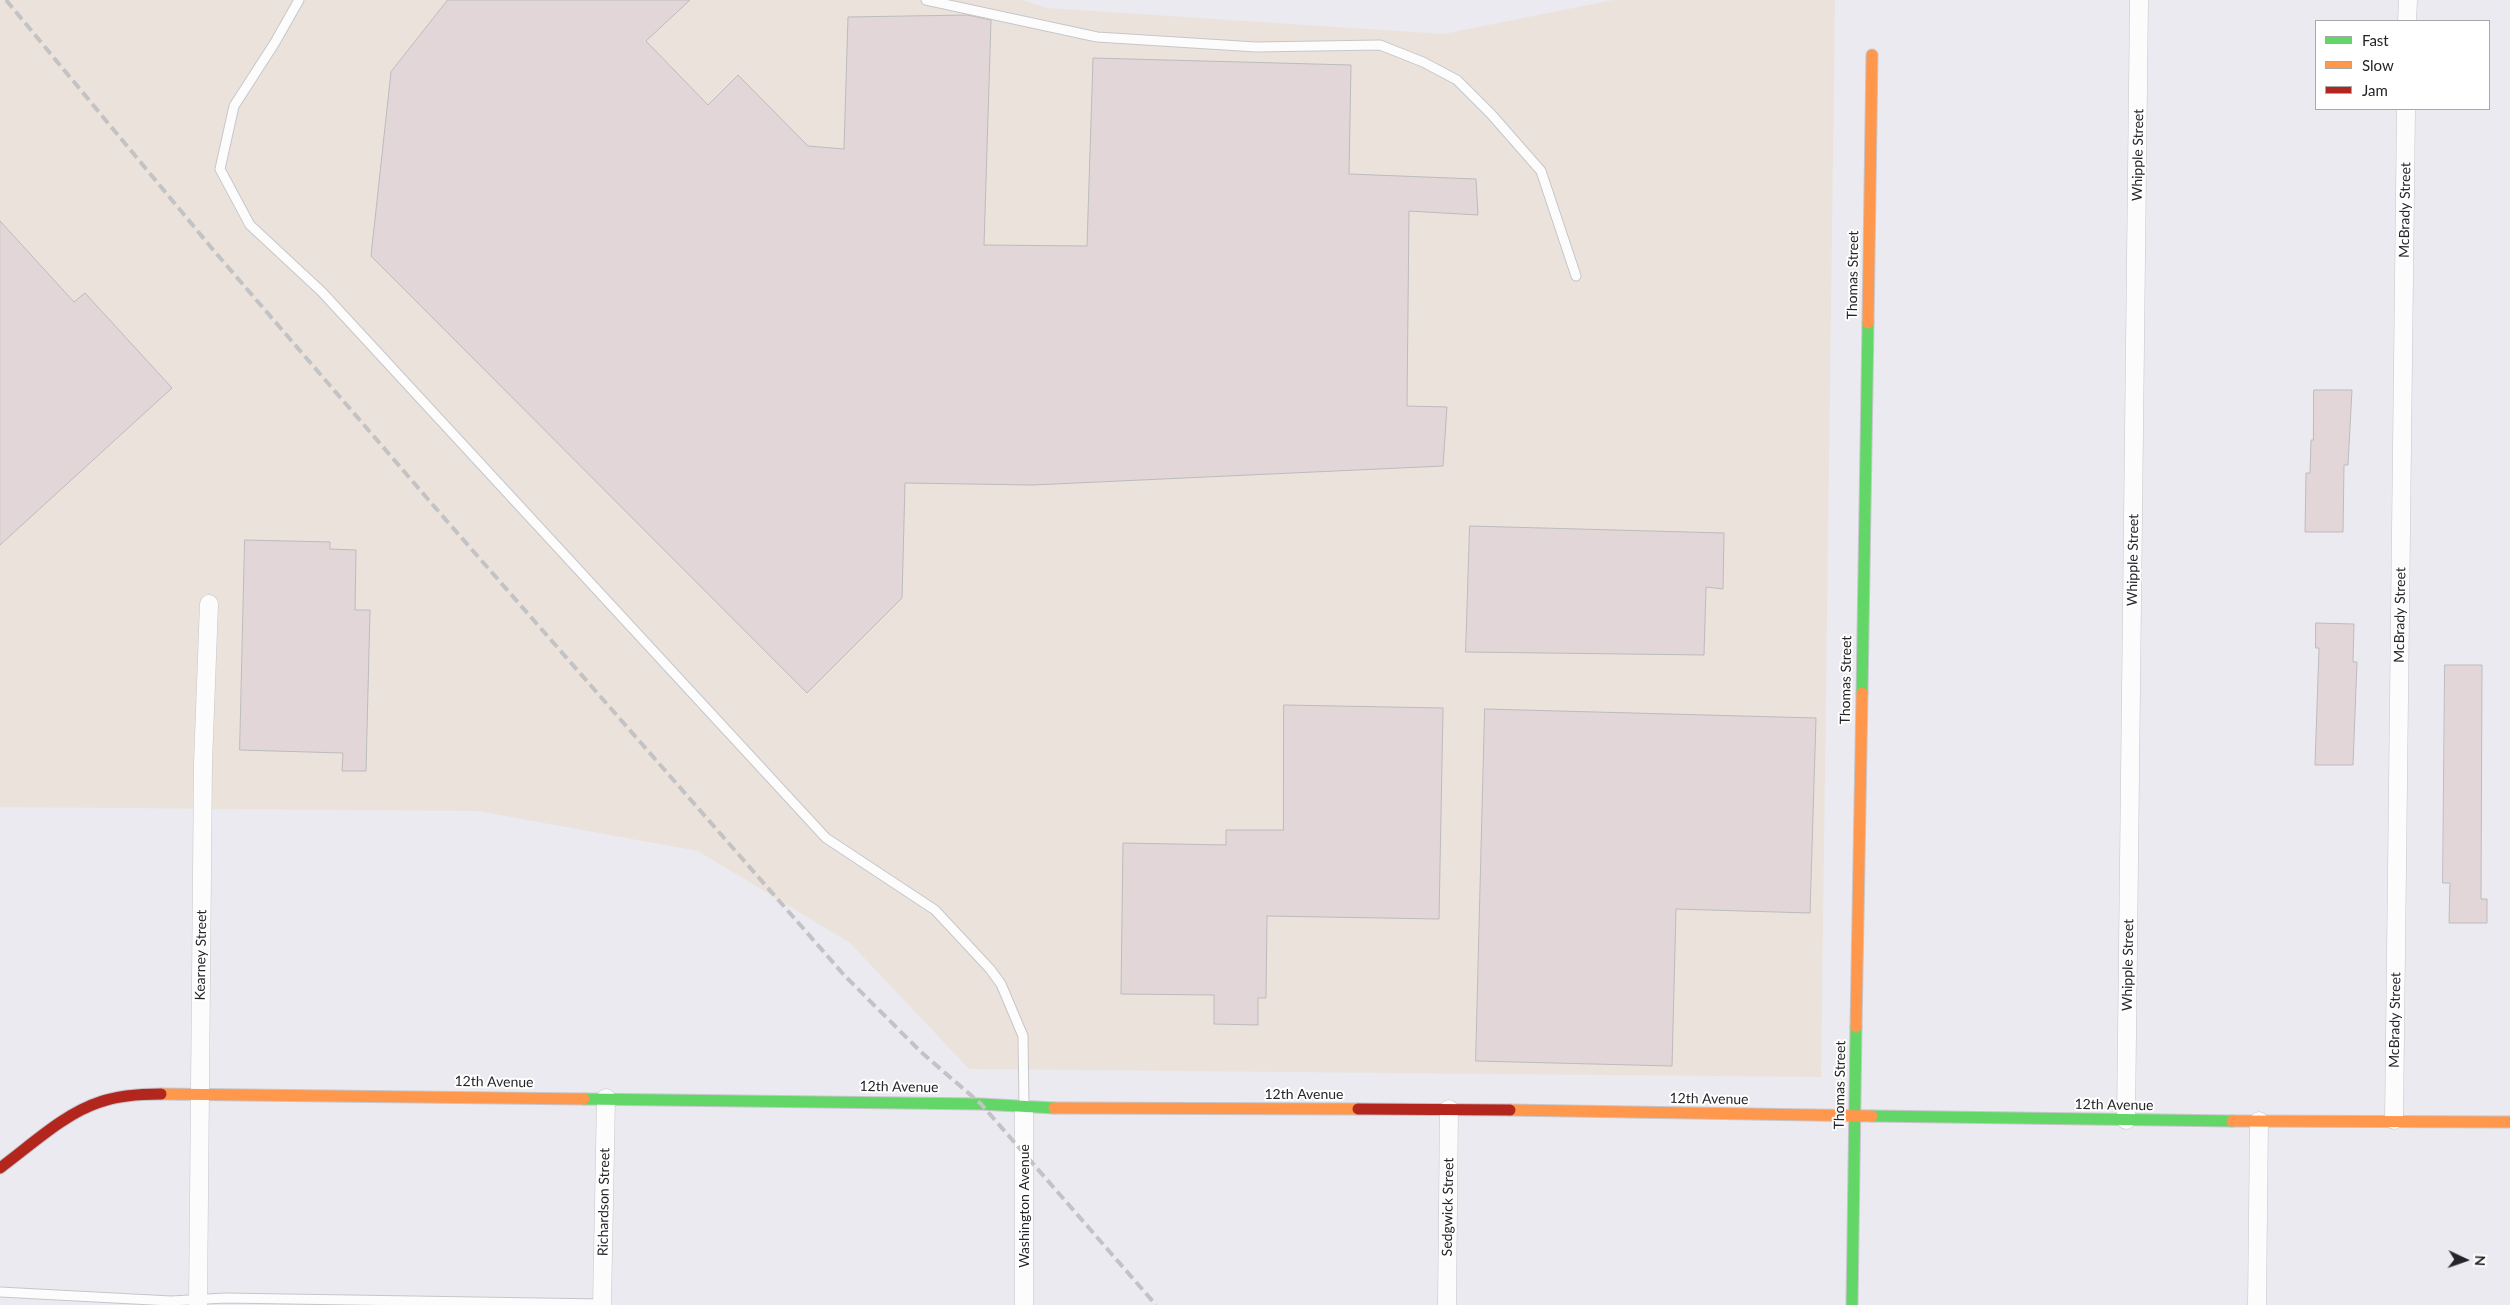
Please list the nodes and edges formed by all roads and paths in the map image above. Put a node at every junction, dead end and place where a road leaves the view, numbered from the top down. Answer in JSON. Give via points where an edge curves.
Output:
{"nodes":[{"id":1,"x":299,"y":0,"type":"edge"},
{"id":2,"x":926,"y":0,"type":"edge"},
{"id":3,"x":2139,"y":0,"type":"edge"},
{"id":4,"x":2408,"y":0,"type":"edge"},
{"id":5,"x":2407,"y":20,"type":"edge"},
{"id":6,"x":1872,"y":55,"type":"dead end"},
{"id":7,"x":2406,"y":110,"type":"edge"},
{"id":8,"x":1576,"y":276,"type":"dead end"},
{"id":9,"x":209,"y":604,"type":"dead end"},
{"id":10,"x":199,"y":1094,"type":"junction"},
{"id":11,"x":606,"y":1098,"type":"junction"},
{"id":12,"x":1024,"y":1108,"type":"junction"},
{"id":13,"x":1449,"y":1109,"type":"junction"},
{"id":14,"x":1854,"y":1116,"type":"junction"},
{"id":15,"x":2126,"y":1120,"type":"junction"},
{"id":16,"x":2394,"y":1120,"type":"junction"},
{"id":17,"x":2259,"y":1121,"type":"junction"},
{"id":18,"x":2510,"y":1122,"type":"edge"},
{"id":19,"x":0,"y":1168,"type":"edge"},
{"id":20,"x":0,"y":1292,"type":"edge"},
{"id":21,"x":199,"y":1302,"type":"edge"},
{"id":22,"x":602,"y":1304,"type":"edge"},
{"id":23,"x":1024,"y":1305,"type":"edge"},
{"id":24,"x":1447,"y":1305,"type":"edge"},
{"id":25,"x":1852,"y":1305,"type":"edge"},
{"id":26,"x":2257,"y":1305,"type":"edge"}],
"edges":[{"from":1,"to":12,"type":"lane","via":[[234,106],[220,169],[250,225],[322,292],[826,838],[935,910],[966,941],[1001,984],[1023,1036]]},
{"from":2,"to":8,"type":"lane","via":[[1097,37],[1256,47],[1380,45],[1423,62],[1457,80],[1541,172]]},
{"from":3,"to":15,"type":"street","name":"Whipple Street"},
{"from":4,"to":5,"type":"street"},
{"from":6,"to":14,"type":"street","name":"Thomas Street"},
{"from":7,"to":16,"type":"street","name":"McBrady Street"},
{"from":9,"to":10,"type":"street","name":"Kearney Street","via":[[203,763]]},
{"from":10,"to":11,"type":"street","name":"12th Avenue"},
{"from":10,"to":19,"type":"street","name":"12th Avenue","via":[[135,1094],[99,1102],[60,1123]]},
{"from":10,"to":21,"type":"street","name":"Kearney Street"},
{"from":11,"to":12,"type":"street","name":"12th Avenue","via":[[981,1104]]},
{"from":11,"to":22,"type":"street","name":"Richardson Street"},
{"from":12,"to":13,"type":"street","name":"12th Avenue"},
{"from":12,"to":23,"type":"street","name":"Washington Avenue"},
{"from":13,"to":14,"type":"street","name":"12th Avenue"},
{"from":13,"to":24,"type":"street","name":"Sedgwick Street"},
{"from":14,"to":15,"type":"street","name":"12th Avenue"},
{"from":14,"to":25,"type":"street","name":"Thomas Street"},
{"from":15,"to":17,"type":"street","name":"12th Avenue"},
{"from":16,"to":17,"type":"street","name":"12th Avenue"},
{"from":16,"to":18,"type":"street","name":"12th Avenue"},
{"from":17,"to":26,"type":"street"},
{"from":20,"to":21,"type":"lane"},
{"from":21,"to":22,"type":"lane"}]}
